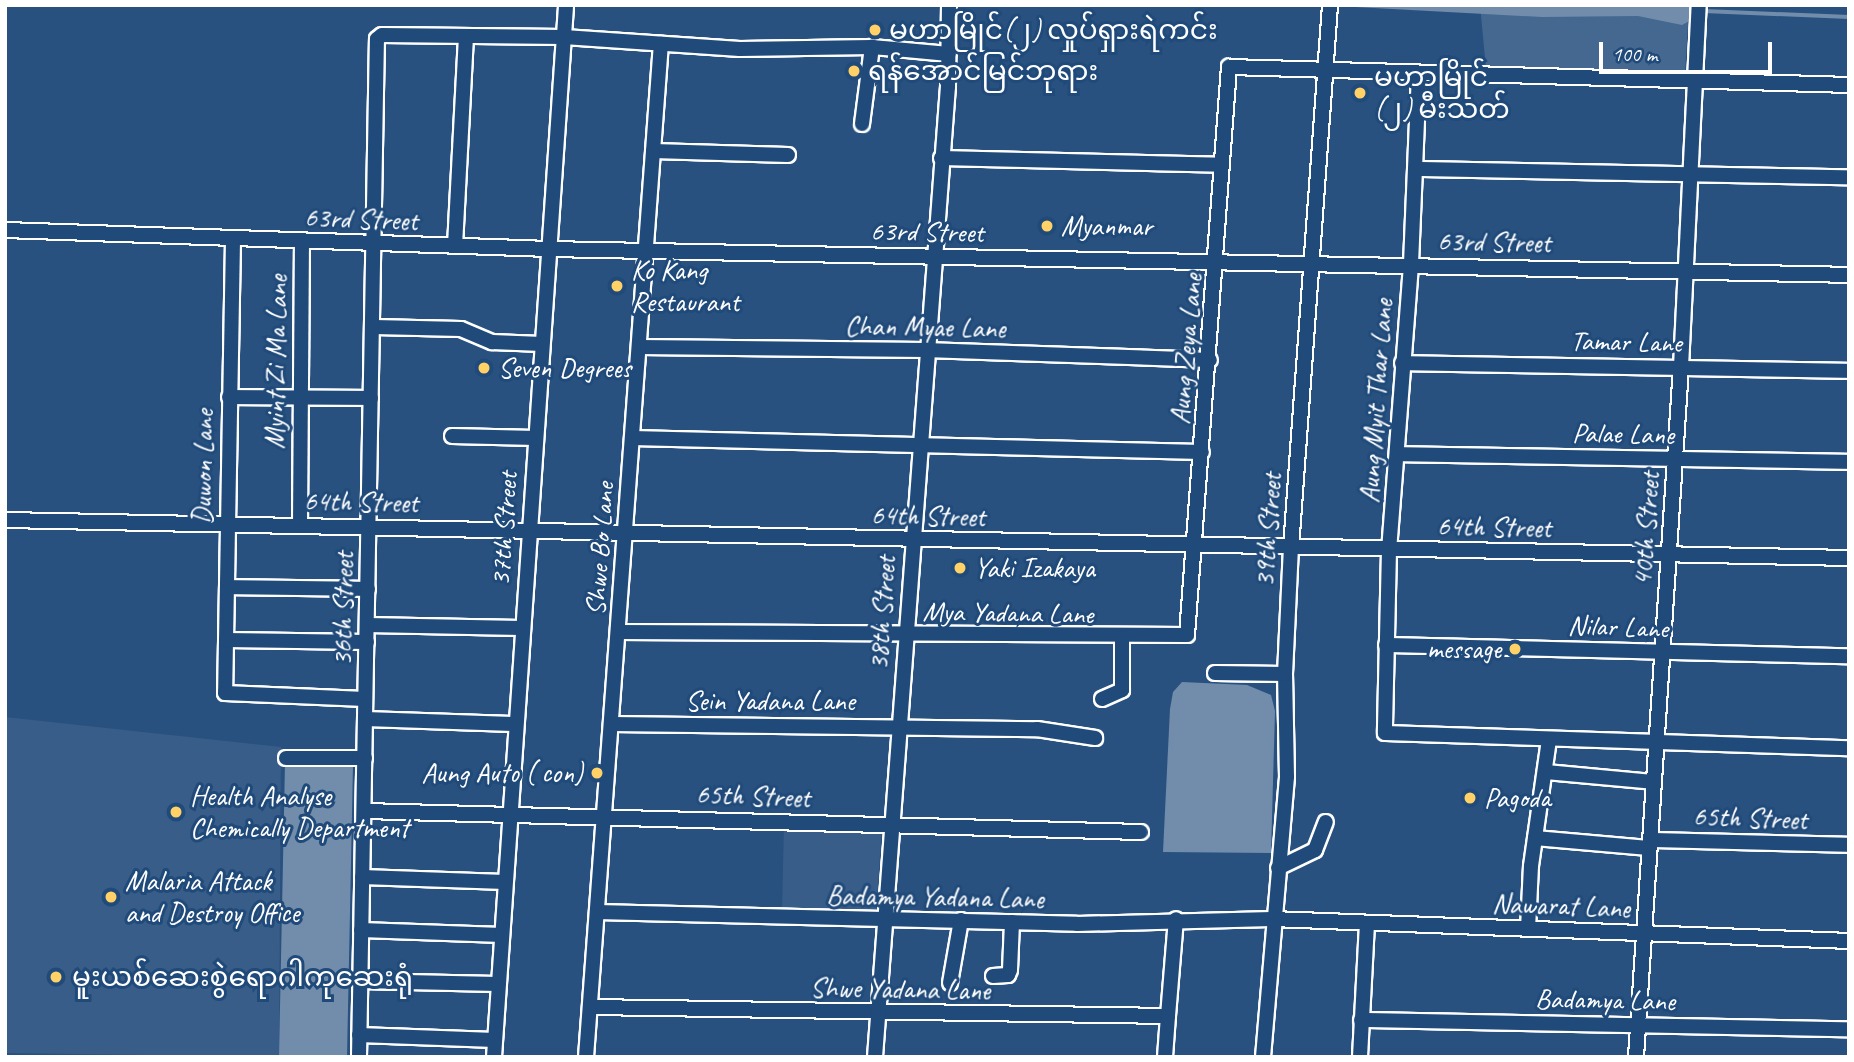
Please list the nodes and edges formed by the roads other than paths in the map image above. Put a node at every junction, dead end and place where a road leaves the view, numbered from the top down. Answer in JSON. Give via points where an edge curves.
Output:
{"nodes":[{"id":1,"x":566,"y":5,"type":"edge"},
{"id":2,"x":949,"y":5,"type":"edge"},
{"id":3,"x":1699,"y":5,"type":"edge"},
{"id":4,"x":1330,"y":8,"type":"edge"},
{"id":5,"x":466,"y":36,"type":"junction"},
{"id":6,"x":564,"y":37,"type":"junction"},
{"id":7,"x":661,"y":44,"type":"junction"},
{"id":8,"x":872,"y":47,"type":"junction"},
{"id":9,"x":949,"y":54,"type":"junction"},
{"id":10,"x":1326,"y":70,"type":"junction"},
{"id":11,"x":1419,"y":73,"type":"junction"},
{"id":12,"x":1695,"y":83,"type":"junction"},
{"id":13,"x":1849,"y":85,"type":"edge"},
{"id":14,"x":862,"y":124,"type":"dead end"},
{"id":15,"x":653,"y":151,"type":"junction"},
{"id":16,"x":789,"y":155,"type":"dead end"},
{"id":17,"x":941,"y":158,"type":"junction"},
{"id":18,"x":1222,"y":165,"type":"junction"},
{"id":19,"x":1416,"y":169,"type":"junction"},
{"id":20,"x":1691,"y":177,"type":"junction"},
{"id":21,"x":1849,"y":177,"type":"edge"},
{"id":22,"x":5,"y":230,"type":"edge"},
{"id":23,"x":233,"y":240,"type":"junction"},
{"id":24,"x":302,"y":241,"type":"junction"},
{"id":25,"x":374,"y":244,"type":"junction"},
{"id":26,"x":455,"y":246,"type":"junction"},
{"id":27,"x":548,"y":249,"type":"junction"},
{"id":28,"x":646,"y":250,"type":"junction"},
{"id":29,"x":932,"y":256,"type":"junction"},
{"id":30,"x":1218,"y":262,"type":"junction"},
{"id":31,"x":1311,"y":263,"type":"junction"},
{"id":32,"x":1411,"y":265,"type":"junction"},
{"id":33,"x":1687,"y":271,"type":"junction"},
{"id":34,"x":1849,"y":275,"type":"edge"},
{"id":35,"x":374,"y":327,"type":"junction"},
{"id":36,"x":542,"y":344,"type":"junction"},
{"id":37,"x":639,"y":347,"type":"junction"},
{"id":38,"x":925,"y":350,"type":"junction"},
{"id":39,"x":1210,"y":360,"type":"junction"},
{"id":40,"x":1402,"y":363,"type":"junction"},
{"id":41,"x":1681,"y":368,"type":"junction"},
{"id":42,"x":1849,"y":371,"type":"edge"},
{"id":43,"x":229,"y":397,"type":"junction"},
{"id":44,"x":299,"y":398,"type":"junction"},
{"id":45,"x":371,"y":398,"type":"junction"},
{"id":46,"x":452,"y":436,"type":"dead end"},
{"id":47,"x":536,"y":438,"type":"junction"},
{"id":48,"x":632,"y":438,"type":"junction"},
{"id":49,"x":920,"y":445,"type":"junction"},
{"id":50,"x":1202,"y":452,"type":"junction"},
{"id":51,"x":1397,"y":454,"type":"junction"},
{"id":52,"x":1675,"y":460,"type":"junction"},
{"id":53,"x":1849,"y":462,"type":"edge"},
{"id":54,"x":5,"y":520,"type":"edge"},
{"id":55,"x":225,"y":523,"type":"junction"},
{"id":56,"x":300,"y":525,"type":"junction"},
{"id":57,"x":369,"y":527,"type":"junction"},
{"id":58,"x":528,"y":528,"type":"junction"},
{"id":59,"x":625,"y":534,"type":"junction"},
{"id":60,"x":912,"y":540,"type":"junction"},
{"id":61,"x":1194,"y":548,"type":"junction"},
{"id":62,"x":1291,"y":548,"type":"junction"},
{"id":63,"x":1389,"y":550,"type":"junction"},
{"id":64,"x":1669,"y":554,"type":"junction"},
{"id":65,"x":1849,"y":558,"type":"edge"},
{"id":66,"x":227,"y":587,"type":"junction"},
{"id":67,"x":368,"y":589,"type":"junction"},
{"id":68,"x":367,"y":625,"type":"junction"},
{"id":69,"x":521,"y":628,"type":"junction"},
{"id":70,"x":618,"y":632,"type":"junction"},
{"id":71,"x":1187,"y":635,"type":"joint"},
{"id":72,"x":906,"y":636,"type":"junction"},
{"id":73,"x":1122,"y":638,"type":"junction"},
{"id":74,"x":226,"y":640,"type":"junction"},
{"id":75,"x":367,"y":642,"type":"junction"},
{"id":76,"x":1387,"y":645,"type":"junction"},
{"id":77,"x":1662,"y":653,"type":"junction"},
{"id":78,"x":1849,"y":656,"type":"edge"},
{"id":79,"x":1215,"y":673,"type":"dead end"},
{"id":80,"x":1285,"y":674,"type":"junction"},
{"id":81,"x":365,"y":699,"type":"junction"},
{"id":82,"x":1102,"y":699,"type":"dead end"},
{"id":83,"x":365,"y":719,"type":"junction"},
{"id":84,"x":513,"y":724,"type":"junction"},
{"id":85,"x":612,"y":724,"type":"junction"},
{"id":86,"x":897,"y":726,"type":"junction"},
{"id":87,"x":1095,"y":738,"type":"dead end"},
{"id":88,"x":1549,"y":740,"type":"junction"},
{"id":89,"x":1656,"y":743,"type":"junction"},
{"id":90,"x":1849,"y":748,"type":"edge"},
{"id":91,"x":286,"y":758,"type":"dead end"},
{"id":92,"x":365,"y":758,"type":"junction"},
{"id":93,"x":1546,"y":772,"type":"junction"},
{"id":94,"x":1653,"y":782,"type":"junction"},
{"id":95,"x":364,"y":811,"type":"junction"},
{"id":96,"x":509,"y":816,"type":"junction"},
{"id":97,"x":604,"y":816,"type":"junction"},
{"id":98,"x":1326,"y":822,"type":"dead end"},
{"id":99,"x":891,"y":824,"type":"junction"},
{"id":100,"x":1141,"y":832,"type":"dead end"},
{"id":101,"x":1535,"y":838,"type":"junction"},
{"id":102,"x":1649,"y":844,"type":"junction"},
{"id":103,"x":1849,"y":845,"type":"edge"},
{"id":104,"x":1279,"y":869,"type":"junction"},
{"id":105,"x":362,"y":877,"type":"junction"},
{"id":106,"x":505,"y":882,"type":"junction"},
{"id":107,"x":597,"y":912,"type":"junction"},
{"id":108,"x":1176,"y":919,"type":"junction"},
{"id":109,"x":1272,"y":919,"type":"junction"},
{"id":110,"x":961,"y":920,"type":"junction"},
{"id":111,"x":883,"y":922,"type":"junction"},
{"id":112,"x":1012,"y":922,"type":"junction"},
{"id":113,"x":1367,"y":923,"type":"junction"},
{"id":114,"x":1528,"y":929,"type":"junction"},
{"id":115,"x":361,"y":930,"type":"junction"},
{"id":116,"x":1644,"y":934,"type":"junction"},
{"id":117,"x":502,"y":935,"type":"junction"},
{"id":118,"x":1849,"y":941,"type":"edge"},
{"id":119,"x":993,"y":976,"type":"dead end"},
{"id":120,"x":360,"y":981,"type":"junction"},
{"id":121,"x":950,"y":983,"type":"dead end"},
{"id":122,"x":498,"y":985,"type":"junction"},
{"id":123,"x":590,"y":1007,"type":"junction"},
{"id":124,"x":877,"y":1013,"type":"junction"},
{"id":125,"x":1168,"y":1016,"type":"junction"},
{"id":126,"x":1361,"y":1020,"type":"junction"},
{"id":127,"x":1637,"y":1025,"type":"junction"},
{"id":128,"x":1849,"y":1029,"type":"edge"},
{"id":129,"x":359,"y":1035,"type":"junction"},
{"id":130,"x":495,"y":1040,"type":"junction"},
{"id":131,"x":359,"y":1057,"type":"edge"},
{"id":132,"x":494,"y":1057,"type":"edge"},
{"id":133,"x":586,"y":1057,"type":"edge"},
{"id":134,"x":875,"y":1057,"type":"edge"},
{"id":135,"x":1165,"y":1057,"type":"edge"},
{"id":136,"x":1263,"y":1057,"type":"edge"},
{"id":137,"x":1360,"y":1057,"type":"edge"},
{"id":138,"x":1636,"y":1057,"type":"edge"}],
"edges":[{"from":1,"to":6,"type":"street","name":"37th Street"},
{"from":2,"to":9,"type":"street","name":"38th Street"},
{"from":3,"to":12,"type":"street","name":"40th Street"},
{"from":4,"to":10,"type":"street","name":"39th Street"},
{"from":5,"to":6,"type":"street"},
{"from":5,"to":25,"type":"street","name":"36th Street","via":[[378,37]]},
{"from":5,"to":26,"type":"street"},
{"from":6,"to":7,"type":"street"},
{"from":6,"to":27,"type":"street","name":"37th Street"},
{"from":7,"to":8,"type":"street","via":[[740,49]]},
{"from":7,"to":15,"type":"street","name":"Shwe Bo Lane"},
{"from":8,"to":9,"type":"street"},
{"from":8,"to":14,"type":"street"},
{"from":9,"to":17,"type":"street","name":"38th Street"},
{"from":10,"to":11,"type":"street"},
{"from":10,"to":18,"type":"street","name":"Aung Zeya Lane","via":[[1229,67]]},
{"from":10,"to":31,"type":"street","name":"39th Street"},
{"from":11,"to":12,"type":"street"},
{"from":11,"to":19,"type":"street","name":"Aung Myit Thar Lane"},
{"from":12,"to":13,"type":"street"},
{"from":12,"to":20,"type":"street","name":"40th Street"},
{"from":15,"to":16,"type":"street"},
{"from":15,"to":28,"type":"street","name":"Shwe Bo Lane"},
{"from":17,"to":18,"type":"street"},
{"from":17,"to":29,"type":"street","name":"38th Street"},
{"from":18,"to":30,"type":"street","name":"Aung Zeya Lane"},
{"from":19,"to":20,"type":"street"},
{"from":19,"to":32,"type":"street","name":"Aung Myit Thar Lane"},
{"from":20,"to":21,"type":"street"},
{"from":20,"to":33,"type":"street","name":"40th Street"},
{"from":22,"to":23,"type":"street","name":"63rd Street"},
{"from":23,"to":24,"type":"street","name":"63rd Street"},
{"from":23,"to":43,"type":"street","name":"Duwon Lane"},
{"from":24,"to":25,"type":"street","name":"63rd Street"},
{"from":24,"to":44,"type":"street","name":"Myint Zi Ma Lane"},
{"from":25,"to":26,"type":"street","name":"63rd Street"},
{"from":25,"to":35,"type":"street","name":"36th Street"},
{"from":26,"to":27,"type":"street","name":"63rd Street"},
{"from":27,"to":28,"type":"street","name":"63rd Street"},
{"from":27,"to":36,"type":"street","name":"37th Street"},
{"from":28,"to":29,"type":"street","name":"63rd Street"},
{"from":28,"to":37,"type":"street","name":"Shwe Bo Lane"},
{"from":29,"to":30,"type":"street","name":"63rd Street"},
{"from":29,"to":38,"type":"street","name":"38th Street"},
{"from":30,"to":31,"type":"street","name":"63rd Street"},
{"from":30,"to":39,"type":"street","name":"Aung Zeya Lane"},
{"from":31,"to":32,"type":"street","name":"63rd Street"},
{"from":31,"to":62,"type":"street","name":"39th Street"},
{"from":32,"to":33,"type":"street","name":"63rd Street"},
{"from":32,"to":40,"type":"street","name":"Aung Myit Thar Lane"},
{"from":33,"to":34,"type":"street","name":"63rd Street"},
{"from":33,"to":41,"type":"street","name":"40th Street"},
{"from":35,"to":36,"type":"street","via":[[461,329],[492,342]]},
{"from":35,"to":45,"type":"street","name":"36th Street"},
{"from":36,"to":47,"type":"street","name":"37th Street"},
{"from":37,"to":38,"type":"street","name":"Chan Myae Lane"},
{"from":37,"to":48,"type":"street","name":"Shwe Bo Lane"},
{"from":38,"to":39,"type":"street","name":"Chan Myae Lane"},
{"from":38,"to":49,"type":"street","name":"38th Street"},
{"from":39,"to":50,"type":"street","name":"Aung Zeya Lane"},
{"from":40,"to":41,"type":"street","name":"Tamar Lane"},
{"from":40,"to":51,"type":"street","name":"Aung Myit Thar Lane"},
{"from":41,"to":42,"type":"street","name":"Tamar Lane"},
{"from":41,"to":52,"type":"street","name":"40th Street"},
{"from":43,"to":44,"type":"street"},
{"from":43,"to":55,"type":"street","name":"Duwon Lane"},
{"from":44,"to":45,"type":"street"},
{"from":44,"to":56,"type":"street","name":"Myint Zi Ma Lane"},
{"from":45,"to":57,"type":"street","name":"36th Street"},
{"from":46,"to":47,"type":"street"},
{"from":47,"to":58,"type":"street","name":"37th Street"},
{"from":48,"to":49,"type":"street"},
{"from":48,"to":59,"type":"street","name":"Shwe Bo Lane"},
{"from":49,"to":50,"type":"street"},
{"from":49,"to":60,"type":"street","name":"38th Street"},
{"from":50,"to":61,"type":"street","name":"Aung Zeya Lane"},
{"from":51,"to":52,"type":"street","name":"Palae Lane"},
{"from":51,"to":63,"type":"street","name":"Aung Myit Thar Lane"},
{"from":52,"to":53,"type":"street","name":"Palae Lane"},
{"from":52,"to":64,"type":"street","name":"40th Street"},
{"from":54,"to":55,"type":"street","name":"64th Street"},
{"from":55,"to":56,"type":"street","name":"64th Street"},
{"from":55,"to":66,"type":"street","name":"Duwon Lane"},
{"from":56,"to":57,"type":"street","name":"64th Street"},
{"from":57,"to":58,"type":"street","name":"64th Street"},
{"from":57,"to":67,"type":"street","name":"36th Street"},
{"from":58,"to":59,"type":"street","name":"64th Street"},
{"from":58,"to":69,"type":"street","name":"37th Street"},
{"from":59,"to":60,"type":"street","name":"64th Street"},
{"from":59,"to":70,"type":"street","name":"Shwe Bo Lane"},
{"from":60,"to":61,"type":"street","name":"64th Street"},
{"from":60,"to":72,"type":"street","name":"38th Street"},
{"from":61,"to":62,"type":"street","name":"64th Street"},
{"from":61,"to":71,"type":"street","name":"Aung Zeya Lane"},
{"from":62,"to":63,"type":"street","name":"64th Street"},
{"from":62,"to":80,"type":"street","name":"39th Street"},
{"from":63,"to":64,"type":"street","name":"64th Street"},
{"from":63,"to":76,"type":"street","name":"Aung Myit Thar Lane"},
{"from":64,"to":65,"type":"street","name":"64th Street"},
{"from":64,"to":77,"type":"street","name":"40th Street"},
{"from":66,"to":67,"type":"street"},
{"from":66,"to":74,"type":"street","name":"Duwon Lane"},
{"from":67,"to":68,"type":"street","name":"36th Street"},
{"from":68,"to":69,"type":"street"},
{"from":68,"to":75,"type":"street","name":"36th Street"},
{"from":69,"to":84,"type":"street","name":"37th Street"},
{"from":70,"to":72,"type":"street","name":"Mya Yadana Lane"},
{"from":70,"to":85,"type":"street","name":"Shwe Bo Lane"},
{"from":71,"to":73,"type":"street","name":"Mya Yadana Lane"},
{"from":72,"to":73,"type":"street","name":"Mya Yadana Lane"},
{"from":72,"to":86,"type":"street","name":"38th Street"},
{"from":73,"to":82,"type":"street","via":[[1122,690]]},
{"from":74,"to":75,"type":"street"},
{"from":74,"to":81,"type":"street","name":"Duwon Lane","via":[[227,695]]},
{"from":75,"to":81,"type":"street","name":"36th Street"},
{"from":76,"to":77,"type":"street","name":"Nilar Lane"},
{"from":76,"to":88,"type":"street","name":"Aung Myit Thar Lane","via":[[1385,733]]},
{"from":77,"to":78,"type":"street","name":"Nilar Lane"},
{"from":77,"to":89,"type":"street","name":"40th Street"},
{"from":79,"to":80,"type":"street"},
{"from":80,"to":104,"type":"street","name":"39th Street","via":[[1287,777]]},
{"from":81,"to":83,"type":"street","name":"36th Street"},
{"from":83,"to":84,"type":"street"},
{"from":83,"to":92,"type":"street","name":"36th Street"},
{"from":84,"to":96,"type":"street","name":"37th Street"},
{"from":85,"to":86,"type":"street","name":"Sein Yadana Lane"},
{"from":85,"to":97,"type":"street","name":"Shwe Bo Lane"},
{"from":86,"to":87,"type":"street","name":"Sein Yadana Lane","via":[[1037,729]]},
{"from":86,"to":99,"type":"street","name":"38th Street"},
{"from":88,"to":89,"type":"street"},
{"from":88,"to":93,"type":"street"},
{"from":89,"to":90,"type":"street"},
{"from":89,"to":94,"type":"street","name":"40th Street"},
{"from":91,"to":92,"type":"street"},
{"from":92,"to":95,"type":"street","name":"36th Street"},
{"from":93,"to":94,"type":"street"},
{"from":93,"to":101,"type":"street"},
{"from":94,"to":102,"type":"street","name":"40th Street"},
{"from":95,"to":96,"type":"street","name":"65th Street"},
{"from":95,"to":105,"type":"street","name":"36th Street"},
{"from":96,"to":97,"type":"street","name":"65th Street"},
{"from":96,"to":106,"type":"street","name":"37th Street"},
{"from":97,"to":99,"type":"street","name":"65th Street"},
{"from":97,"to":107,"type":"street","name":"Shwe Bo Lane"},
{"from":98,"to":104,"type":"street","via":[[1315,850]]},
{"from":99,"to":100,"type":"street","name":"65th Street"},
{"from":99,"to":111,"type":"street","name":"38th Street"},
{"from":101,"to":102,"type":"street","name":"65th Street"},
{"from":101,"to":114,"type":"street"},
{"from":102,"to":103,"type":"street","name":"65th Street"},
{"from":102,"to":116,"type":"street","name":"40th Street"},
{"from":104,"to":109,"type":"street","name":"39th Street"},
{"from":105,"to":106,"type":"street"},
{"from":105,"to":115,"type":"street","name":"36th Street"},
{"from":106,"to":117,"type":"street","name":"37th Street"},
{"from":107,"to":111,"type":"street","name":"Badamya Yadana Lane"},
{"from":107,"to":123,"type":"street","name":"Shwe Bo Lane"},
{"from":108,"to":109,"type":"street","name":"Badamya Yadana Lane"},
{"from":108,"to":112,"type":"street","name":"Badamya Yadana Lane","via":[[1125,924]]},
{"from":108,"to":125,"type":"street"},
{"from":109,"to":113,"type":"street","name":"Nawarat Lane"},
{"from":109,"to":136,"type":"street","name":"39th Street"},
{"from":110,"to":111,"type":"street","name":"Badamya Yadana Lane"},
{"from":110,"to":112,"type":"street","name":"Badamya Yadana Lane"},
{"from":110,"to":121,"type":"street"},
{"from":111,"to":124,"type":"street","name":"38th Street"},
{"from":112,"to":119,"type":"street","via":[[1009,975]]},
{"from":113,"to":114,"type":"street","name":"Nawarat Lane"},
{"from":113,"to":126,"type":"street"},
{"from":114,"to":116,"type":"street","name":"Nawarat Lane"},
{"from":115,"to":117,"type":"street"},
{"from":115,"to":120,"type":"street","name":"36th Street"},
{"from":116,"to":118,"type":"street","name":"Nawarat Lane"},
{"from":116,"to":127,"type":"street","name":"40th Street"},
{"from":117,"to":122,"type":"street","name":"37th Street"},
{"from":120,"to":122,"type":"street"},
{"from":120,"to":129,"type":"street","name":"36th Street"},
{"from":122,"to":130,"type":"street","name":"37th Street"},
{"from":123,"to":124,"type":"street","name":"Shwe Yadana Lane"},
{"from":123,"to":133,"type":"street","name":"Shwe Bo Lane"},
{"from":124,"to":125,"type":"street","name":"Shwe Yadana Lane"},
{"from":124,"to":134,"type":"street","name":"38th Street"},
{"from":125,"to":135,"type":"street"},
{"from":126,"to":127,"type":"street","name":"Badamya Lane"},
{"from":126,"to":137,"type":"street"},
{"from":127,"to":128,"type":"street","name":"Badamya Lane"},
{"from":127,"to":138,"type":"street","name":"40th Street"},
{"from":129,"to":130,"type":"street"},
{"from":129,"to":131,"type":"street","name":"36th Street"},
{"from":130,"to":132,"type":"street","name":"37th Street"}]}
